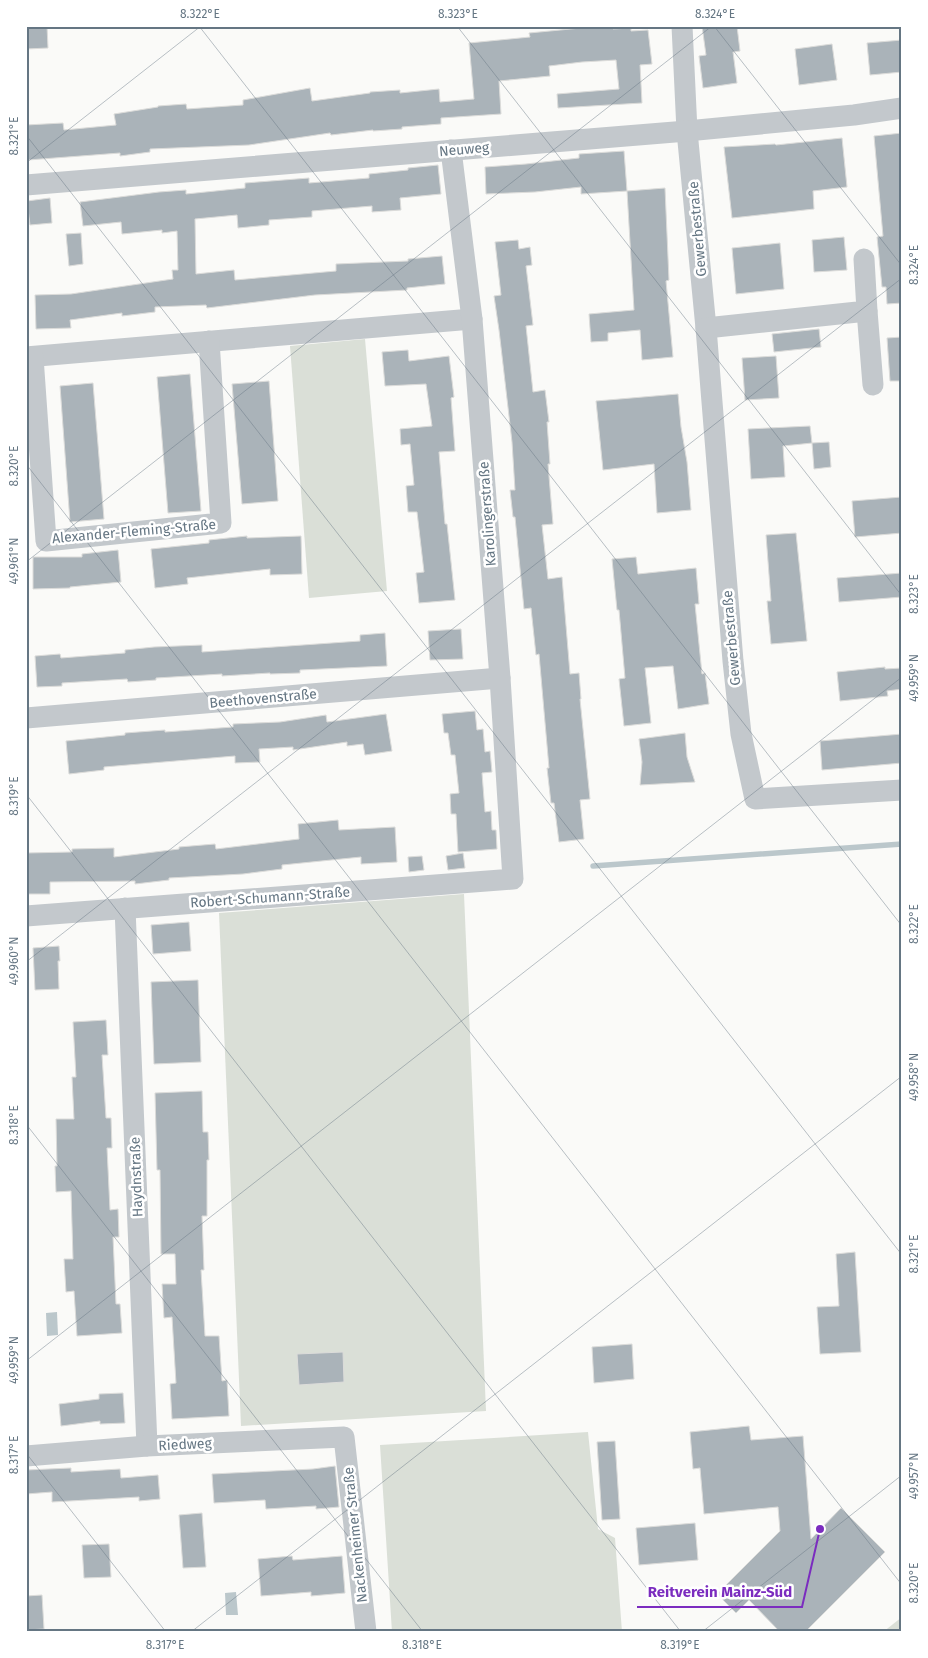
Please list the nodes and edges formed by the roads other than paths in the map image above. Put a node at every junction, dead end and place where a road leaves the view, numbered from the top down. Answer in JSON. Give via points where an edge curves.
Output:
{"nodes":[{"id":1,"x":682,"y":26,"type":"edge"},
{"id":2,"x":902,"y":108,"type":"edge"},
{"id":3,"x":687,"y":131,"type":"junction"},
{"id":4,"x":451,"y":150,"type":"junction"},
{"id":5,"x":26,"y":186,"type":"edge"},
{"id":6,"x":864,"y":259,"type":"dead end"},
{"id":7,"x":867,"y":311,"type":"junction"},
{"id":8,"x":472,"y":319,"type":"junction"},
{"id":9,"x":706,"y":328,"type":"junction"},
{"id":10,"x":209,"y":341,"type":"junction"},
{"id":11,"x":30,"y":357,"type":"edge"},
{"id":12,"x":873,"y":385,"type":"dead end"},
{"id":13,"x":500,"y":678,"type":"junction"},
{"id":14,"x":26,"y":718,"type":"edge"},
{"id":15,"x":902,"y":790,"type":"edge"},
{"id":16,"x":513,"y":879,"type":"joint"},
{"id":17,"x":124,"y":908,"type":"junction"},
{"id":18,"x":26,"y":916,"type":"edge"},
{"id":19,"x":344,"y":1437,"type":"joint"},
{"id":20,"x":147,"y":1446,"type":"junction"},
{"id":21,"x":26,"y":1456,"type":"edge"},
{"id":22,"x":366,"y":1632,"type":"edge"}],
"edges":[{"from":1,"to":3,"type":"street","name":"Gewerbestraße"},
{"from":2,"to":3,"type":"street","name":"Neuweg"},
{"from":3,"to":4,"type":"street","name":"Neuweg"},
{"from":3,"to":9,"type":"street","name":"Gewerbestraße"},
{"from":4,"to":5,"type":"street","name":"Neuweg"},
{"from":4,"to":8,"type":"street","name":"Karolingerstraße"},
{"from":6,"to":7,"type":"street"},
{"from":7,"to":9,"type":"street"},
{"from":7,"to":12,"type":"street"},
{"from":8,"to":10,"type":"street","name":"Alexander-Fleming-Straße"},
{"from":8,"to":13,"type":"street","name":"Karolingerstraße"},
{"from":9,"to":15,"type":"street","name":"Gewerbestraße","via":[[738,710],[755,799]]},
{"from":10,"to":11,"type":"street","name":"Alexander-Fleming-Straße"},
{"from":10,"to":11,"type":"street","name":"Alexander-Fleming-Straße","via":[[221,523],[46,540]]},
{"from":13,"to":14,"type":"street","name":"Beethovenstraße"},
{"from":13,"to":16,"type":"street","name":"Karolingerstraße"},
{"from":16,"to":17,"type":"street","name":"Robert-Schumann-Straße"},
{"from":17,"to":18,"type":"street","name":"Robert-Schumann-Straße"},
{"from":17,"to":20,"type":"street","name":"Haydnstraße"},
{"from":19,"to":20,"type":"street","name":"Riedweg"},
{"from":19,"to":22,"type":"street","name":"Nackenheimer Straße"},
{"from":20,"to":21,"type":"street","name":"Riedweg"}]}
